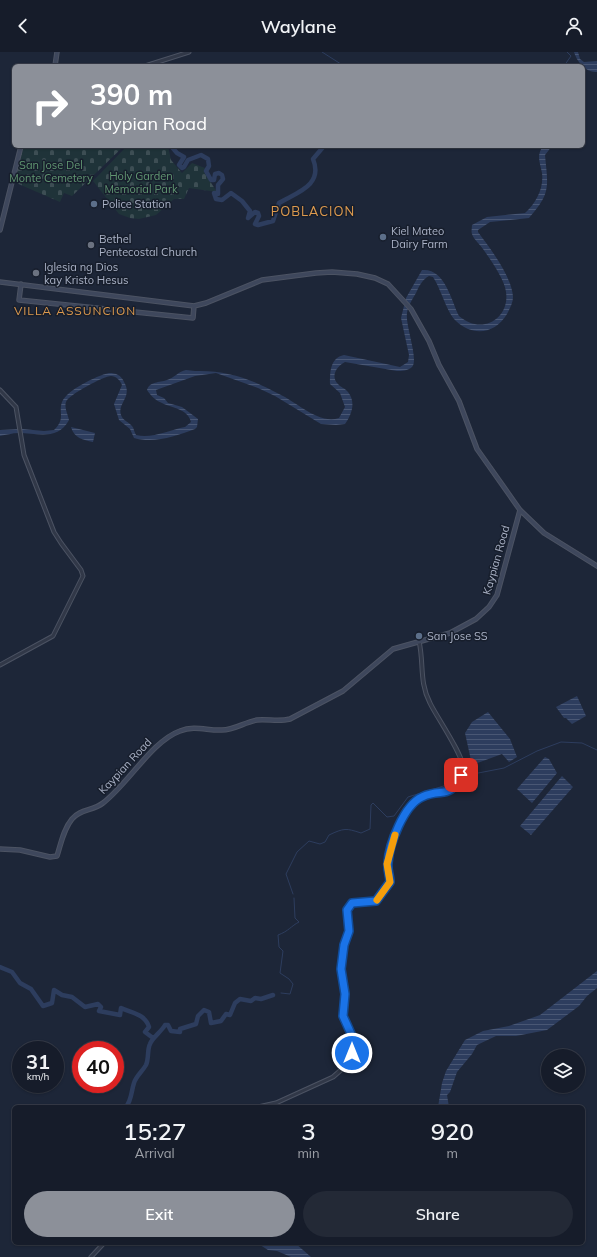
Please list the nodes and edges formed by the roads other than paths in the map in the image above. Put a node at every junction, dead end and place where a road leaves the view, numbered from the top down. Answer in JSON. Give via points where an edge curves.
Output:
{"nodes":[{"id":1,"x":57,"y":52,"type":"edge"},
{"id":2,"x":189,"y":52,"type":"edge"},
{"id":3,"x":55,"y":64,"type":"edge"},
{"id":4,"x":151,"y":64,"type":"edge"},
{"id":5,"x":20,"y":148,"type":"edge"},
{"id":6,"x":0,"y":230,"type":"edge"},
{"id":7,"x":0,"y":282,"type":"edge"},
{"id":8,"x":21,"y":284,"type":"junction"},
{"id":9,"x":194,"y":306,"type":"junction"},
{"id":10,"x":0,"y":390,"type":"edge"},
{"id":11,"x":520,"y":510,"type":"junction"},
{"id":12,"x":597,"y":566,"type":"edge"},
{"id":13,"x":419,"y":640,"type":"junction"},
{"id":14,"x":0,"y":665,"type":"edge"},
{"id":15,"x":0,"y":849,"type":"edge"},
{"id":16,"x":267,"y":1105,"type":"edge"},
{"id":17,"x":102,"y":1245,"type":"edge"},
{"id":18,"x":91,"y":1257,"type":"edge"}],
"edges":[{"from":1,"to":3,"type":"main road"},
{"from":2,"to":4,"type":"street"},
{"from":5,"to":6,"type":"main road"},
{"from":7,"to":8,"type":"main road"},
{"from":8,"to":9,"type":"main road"},
{"from":8,"to":9,"type":"main road","via":[[19,300],[192,318]]},
{"from":9,"to":11,"type":"main road","via":[[262,280],[332,272],[375,278],[388,284],[411,309],[460,401],[477,448]]},
{"from":10,"to":14,"type":"street","via":[[16,407],[24,455],[54,532],[82,570],[83,576],[53,636]]},
{"from":11,"to":12,"type":"main road","via":[[544,533]]},
{"from":11,"to":13,"type":"main road","name":"Kaypian Road","via":[[493,602],[476,619],[450,633]]},
{"from":13,"to":15,"type":"main road","name":"Kaypian Road","via":[[393,650],[343,691],[290,719],[258,720],[230,730],[188,729],[167,737],[103,803],[77,814],[65,830],[57,856]]},
{"from":13,"to":16,"type":"street","via":[[425,693],[463,762],[461,775],[455,788],[447,793],[433,792],[420,798],[402,817],[387,864],[390,882],[376,901],[352,903],[347,910],[349,931],[341,965],[345,994],[343,1016],[357,1047],[333,1077]]},
{"from":17,"to":18,"type":"street"}]}
